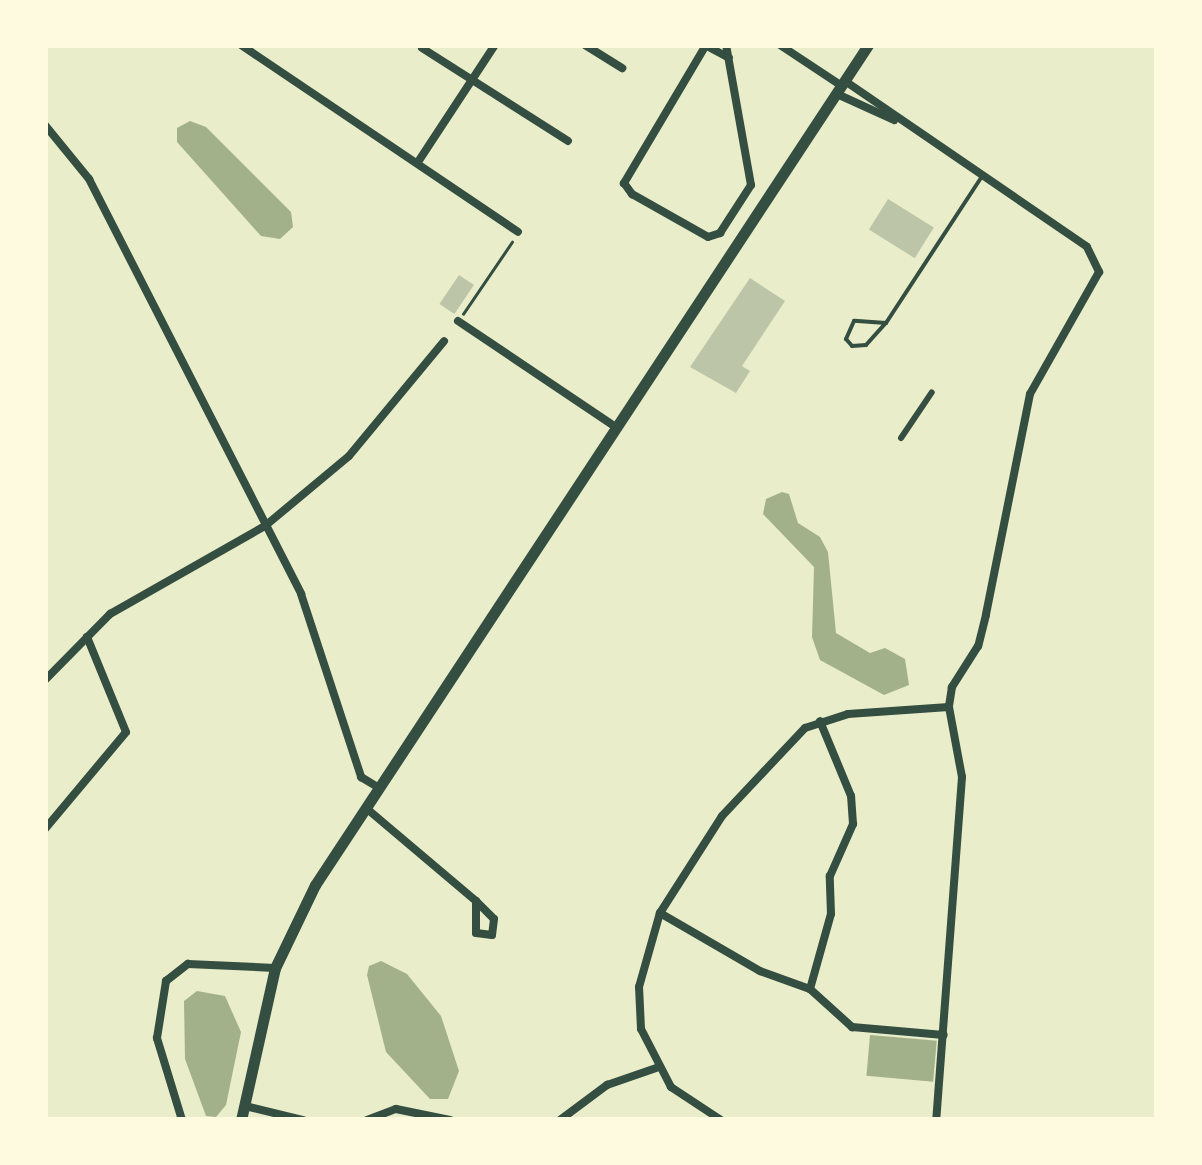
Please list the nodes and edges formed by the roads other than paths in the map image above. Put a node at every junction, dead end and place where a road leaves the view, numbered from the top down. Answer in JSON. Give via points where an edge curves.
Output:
{"nodes":[{"id":1,"x":241,"y":45,"type":"edge"},
{"id":2,"x":495,"y":45,"type":"edge"},
{"id":3,"x":586,"y":45,"type":"edge"},
{"id":4,"x":726,"y":45,"type":"edge"},
{"id":5,"x":780,"y":45,"type":"edge"},
{"id":6,"x":868,"y":45,"type":"edge"},
{"id":7,"x":422,"y":48,"type":"dead end"},
{"id":8,"x":729,"y":58,"type":"junction"},
{"id":9,"x":622,"y":68,"type":"dead end"},
{"id":10,"x":471,"y":80,"type":"junction"},
{"id":11,"x":841,"y":87,"type":"junction"},
{"id":12,"x":894,"y":120,"type":"junction"},
{"id":13,"x":45,"y":125,"type":"edge"},
{"id":14,"x":568,"y":141,"type":"dead end"},
{"id":15,"x":418,"y":162,"type":"junction"},
{"id":16,"x":982,"y":178,"type":"junction"},
{"id":17,"x":518,"y":232,"type":"road end"},
{"id":18,"x":458,"y":322,"type":"road end"},
{"id":19,"x":886,"y":323,"type":"junction"},
{"id":20,"x":444,"y":340,"type":"dead end"},
{"id":21,"x":932,"y":392,"type":"dead end"},
{"id":22,"x":617,"y":428,"type":"junction"},
{"id":23,"x":901,"y":438,"type":"dead end"},
{"id":24,"x":265,"y":526,"type":"junction"},
{"id":25,"x":87,"y":638,"type":"junction"},
{"id":26,"x":45,"y":680,"type":"edge"},
{"id":27,"x":949,"y":707,"type":"junction"},
{"id":28,"x":820,"y":721,"type":"junction"},
{"id":29,"x":379,"y":788,"type":"junction"},
{"id":30,"x":366,"y":808,"type":"junction"},
{"id":31,"x":45,"y":830,"type":"edge"},
{"id":32,"x":476,"y":900,"type":"junction"},
{"id":33,"x":660,"y":912,"type":"junction"},
{"id":34,"x":276,"y":968,"type":"junction"},
{"id":35,"x":810,"y":989,"type":"junction"},
{"id":36,"x":944,"y":1035,"type":"junction"},
{"id":37,"x":656,"y":1068,"type":"junction"},
{"id":38,"x":245,"y":1106,"type":"junction"},
{"id":39,"x":182,"y":1120,"type":"edge"},
{"id":40,"x":241,"y":1120,"type":"edge"},
{"id":41,"x":304,"y":1120,"type":"edge"},
{"id":42,"x":366,"y":1120,"type":"edge"},
{"id":43,"x":450,"y":1120,"type":"edge"},
{"id":44,"x":560,"y":1120,"type":"edge"},
{"id":45,"x":721,"y":1120,"type":"edge"},
{"id":46,"x":936,"y":1120,"type":"edge"}],
"edges":[{"from":1,"to":15,"type":"street"},
{"from":2,"to":10,"type":"street"},
{"from":3,"to":9,"type":"street"},
{"from":4,"to":8,"type":"street"},
{"from":5,"to":11,"type":"street"},
{"from":6,"to":11,"type":"main road"},
{"from":7,"to":10,"type":"street"},
{"from":8,"to":8,"type":"street","via":[[751,186],[720,233],[697,236],[632,194],[626,171],[706,45]]},
{"from":10,"to":14,"type":"street"},
{"from":10,"to":15,"type":"street"},
{"from":11,"to":12,"type":"street"},
{"from":11,"to":12,"type":"street"},
{"from":11,"to":22,"type":"main road"},
{"from":12,"to":16,"type":"street"},
{"from":13,"to":24,"type":"street","via":[[89,179]]},
{"from":15,"to":17,"type":"street"},
{"from":16,"to":19,"type":"lane"},
{"from":16,"to":27,"type":"street","via":[[1086,247],[1099,272],[1030,394],[986,616]]},
{"from":18,"to":22,"type":"street"},
{"from":19,"to":19,"type":"lane","via":[[854,321],[846,339],[866,345]]},
{"from":20,"to":24,"type":"street","via":[[366,441]]},
{"from":21,"to":23,"type":"street"},
{"from":22,"to":29,"type":"main road"},
{"from":24,"to":25,"type":"street","via":[[140,593]]},
{"from":24,"to":29,"type":"street","via":[[301,594],[362,777]]},
{"from":25,"to":26,"type":"street"},
{"from":25,"to":31,"type":"street","via":[[126,732]]},
{"from":27,"to":28,"type":"street"},
{"from":27,"to":36,"type":"street","via":[[962,761]]},
{"from":28,"to":33,"type":"street","via":[[805,728],[722,816]]},
{"from":28,"to":35,"type":"street","via":[[851,796],[854,824],[830,876],[831,914]]},
{"from":29,"to":30,"type":"main road"},
{"from":30,"to":32,"type":"street"},
{"from":30,"to":34,"type":"main road","via":[[297,917]]},
{"from":32,"to":32,"type":"street","via":[[494,919],[492,935],[476,933]]},
{"from":33,"to":35,"type":"street","via":[[760,971]]},
{"from":33,"to":37,"type":"street","via":[[638,1011]]},
{"from":34,"to":38,"type":"main road"},
{"from":34,"to":39,"type":"street","via":[[188,964],[166,981],[157,1038]]},
{"from":35,"to":36,"type":"street","via":[[852,1027]]},
{"from":36,"to":46,"type":"street"},
{"from":37,"to":44,"type":"street","via":[[607,1085]]},
{"from":37,"to":45,"type":"street","via":[[688,1102]]},
{"from":38,"to":40,"type":"main road"},
{"from":38,"to":41,"type":"street"},
{"from":42,"to":43,"type":"street","via":[[396,1109]]}]}
